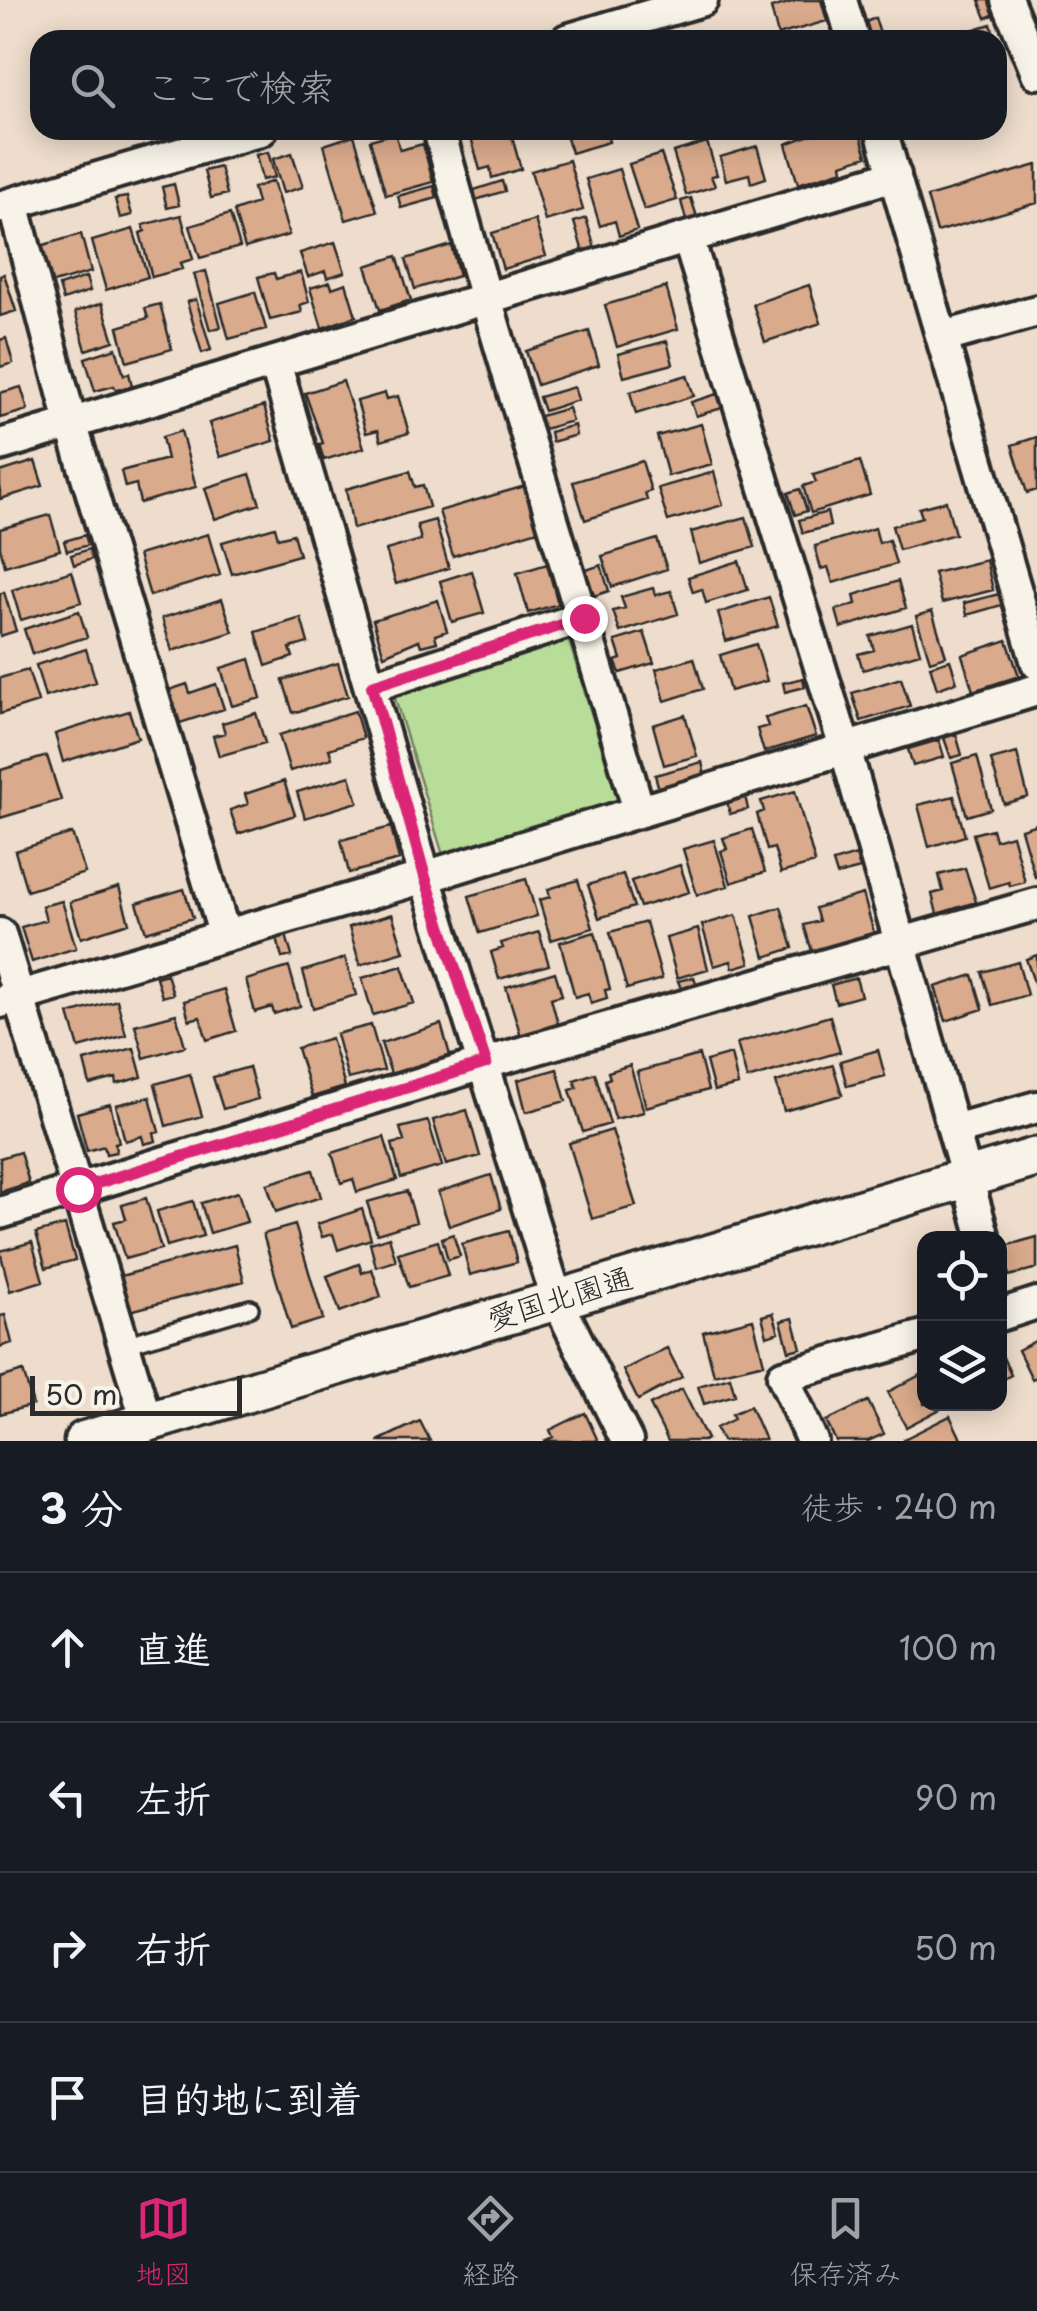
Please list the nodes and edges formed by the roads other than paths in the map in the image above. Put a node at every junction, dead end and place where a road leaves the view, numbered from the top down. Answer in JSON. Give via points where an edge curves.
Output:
{"nodes":[{"id":1,"x":702,"y":0,"type":"edge"},
{"id":2,"x":841,"y":0,"type":"edge"},
{"id":3,"x":1007,"y":0,"type":"edge"},
{"id":4,"x":600,"y":30,"type":"edge"},
{"id":5,"x":850,"y":30,"type":"edge"},
{"id":6,"x":1037,"y":73,"type":"edge"},
{"id":7,"x":227,"y":140,"type":"edge"},
{"id":8,"x":441,"y":140,"type":"edge"},
{"id":9,"x":884,"y":140,"type":"edge"},
{"id":10,"x":895,"y":175,"type":"junction"},
{"id":11,"x":7,"y":205,"type":"edge"},
{"id":12,"x":688,"y":238,"type":"junction"},
{"id":13,"x":484,"y":299,"type":"junction"},
{"id":14,"x":1037,"y":310,"type":"edge"},
{"id":15,"x":944,"y":336,"type":"junction"},
{"id":16,"x":275,"y":362,"type":"junction"},
{"id":17,"x":71,"y":424,"type":"junction"},
{"id":18,"x":0,"y":445,"type":"edge"},
{"id":19,"x":584,"y":618,"type":"junction"},
{"id":20,"x":1037,"y":662,"type":"edge"},
{"id":21,"x":372,"y":686,"type":"junction"},
{"id":22,"x":1037,"y":690,"type":"edge"},
{"id":23,"x":845,"y":748,"type":"junction"},
{"id":24,"x":639,"y":811,"type":"junction"},
{"id":25,"x":425,"y":877,"type":"junction"},
{"id":26,"x":1037,"y":904,"type":"edge"},
{"id":27,"x":224,"y":933,"type":"junction"},
{"id":28,"x":0,"y":934,"type":"edge"},
{"id":29,"x":903,"y":944,"type":"junction"},
{"id":30,"x":9,"y":999,"type":"edge"},
{"id":31,"x":486,"y":1063,"type":"junction"},
{"id":32,"x":1037,"y":1107,"type":"edge"},
{"id":33,"x":954,"y":1130,"type":"junction"},
{"id":34,"x":1037,"y":1157,"type":"edge"},
{"id":35,"x":967,"y":1177,"type":"junction"},
{"id":36,"x":78,"y":1189,"type":"junction"},
{"id":37,"x":0,"y":1213,"type":"edge"},
{"id":38,"x":982,"y":1231,"type":"edge"},
{"id":39,"x":557,"y":1300,"type":"junction"},
{"id":40,"x":1037,"y":1303,"type":"edge"},
{"id":41,"x":1007,"y":1306,"type":"edge"},
{"id":42,"x":250,"y":1308,"type":"dead end"},
{"id":43,"x":917,"y":1338,"type":"edge"},
{"id":44,"x":125,"y":1345,"type":"junction"},
{"id":45,"x":148,"y":1422,"type":"junction"},
{"id":46,"x":84,"y":1441,"type":"edge"},
{"id":47,"x":627,"y":1441,"type":"edge"},
{"id":48,"x":812,"y":1441,"type":"edge"}],
"edges":[{"from":1,"to":4,"type":"street"},
{"from":2,"to":5,"type":"street"},
{"from":3,"to":6,"type":"street"},
{"from":7,"to":11,"type":"street"},
{"from":8,"to":13,"type":"street"},
{"from":9,"to":10,"type":"street"},
{"from":10,"to":12,"type":"street"},
{"from":10,"to":15,"type":"street"},
{"from":11,"to":17,"type":"street"},
{"from":12,"to":13,"type":"street"},
{"from":12,"to":23,"type":"street"},
{"from":13,"to":16,"type":"street"},
{"from":13,"to":19,"type":"street"},
{"from":14,"to":15,"type":"street"},
{"from":15,"to":20,"type":"street"},
{"from":16,"to":17,"type":"street"},
{"from":16,"to":21,"type":"street"},
{"from":17,"to":18,"type":"street"},
{"from":17,"to":27,"type":"street"},
{"from":19,"to":21,"type":"street"},
{"from":19,"to":24,"type":"street"},
{"from":21,"to":25,"type":"street"},
{"from":22,"to":23,"type":"street"},
{"from":23,"to":24,"type":"street"},
{"from":23,"to":29,"type":"street"},
{"from":24,"to":25,"type":"street"},
{"from":25,"to":27,"type":"street"},
{"from":25,"to":31,"type":"street"},
{"from":26,"to":29,"type":"street"},
{"from":27,"to":30,"type":"street"},
{"from":28,"to":30,"type":"street"},
{"from":29,"to":31,"type":"street"},
{"from":29,"to":33,"type":"street"},
{"from":30,"to":36,"type":"street"},
{"from":31,"to":36,"type":"street"},
{"from":31,"to":39,"type":"street"},
{"from":32,"to":33,"type":"street"},
{"from":33,"to":35,"type":"street"},
{"from":34,"to":35,"type":"street","name":"愛国北園通"},
{"from":35,"to":38,"type":"street"},
{"from":35,"to":39,"type":"street","name":"愛国北園通"},
{"from":36,"to":37,"type":"street"},
{"from":36,"to":44,"type":"street"},
{"from":39,"to":45,"type":"street","name":"愛国北園通"},
{"from":39,"to":47,"type":"street"},
{"from":40,"to":41,"type":"street"},
{"from":42,"to":44,"type":"lane"},
{"from":43,"to":48,"type":"street","via":[[783,1376]]},
{"from":44,"to":45,"type":"street"},
{"from":45,"to":46,"type":"street","name":"愛国北園通"}]}
